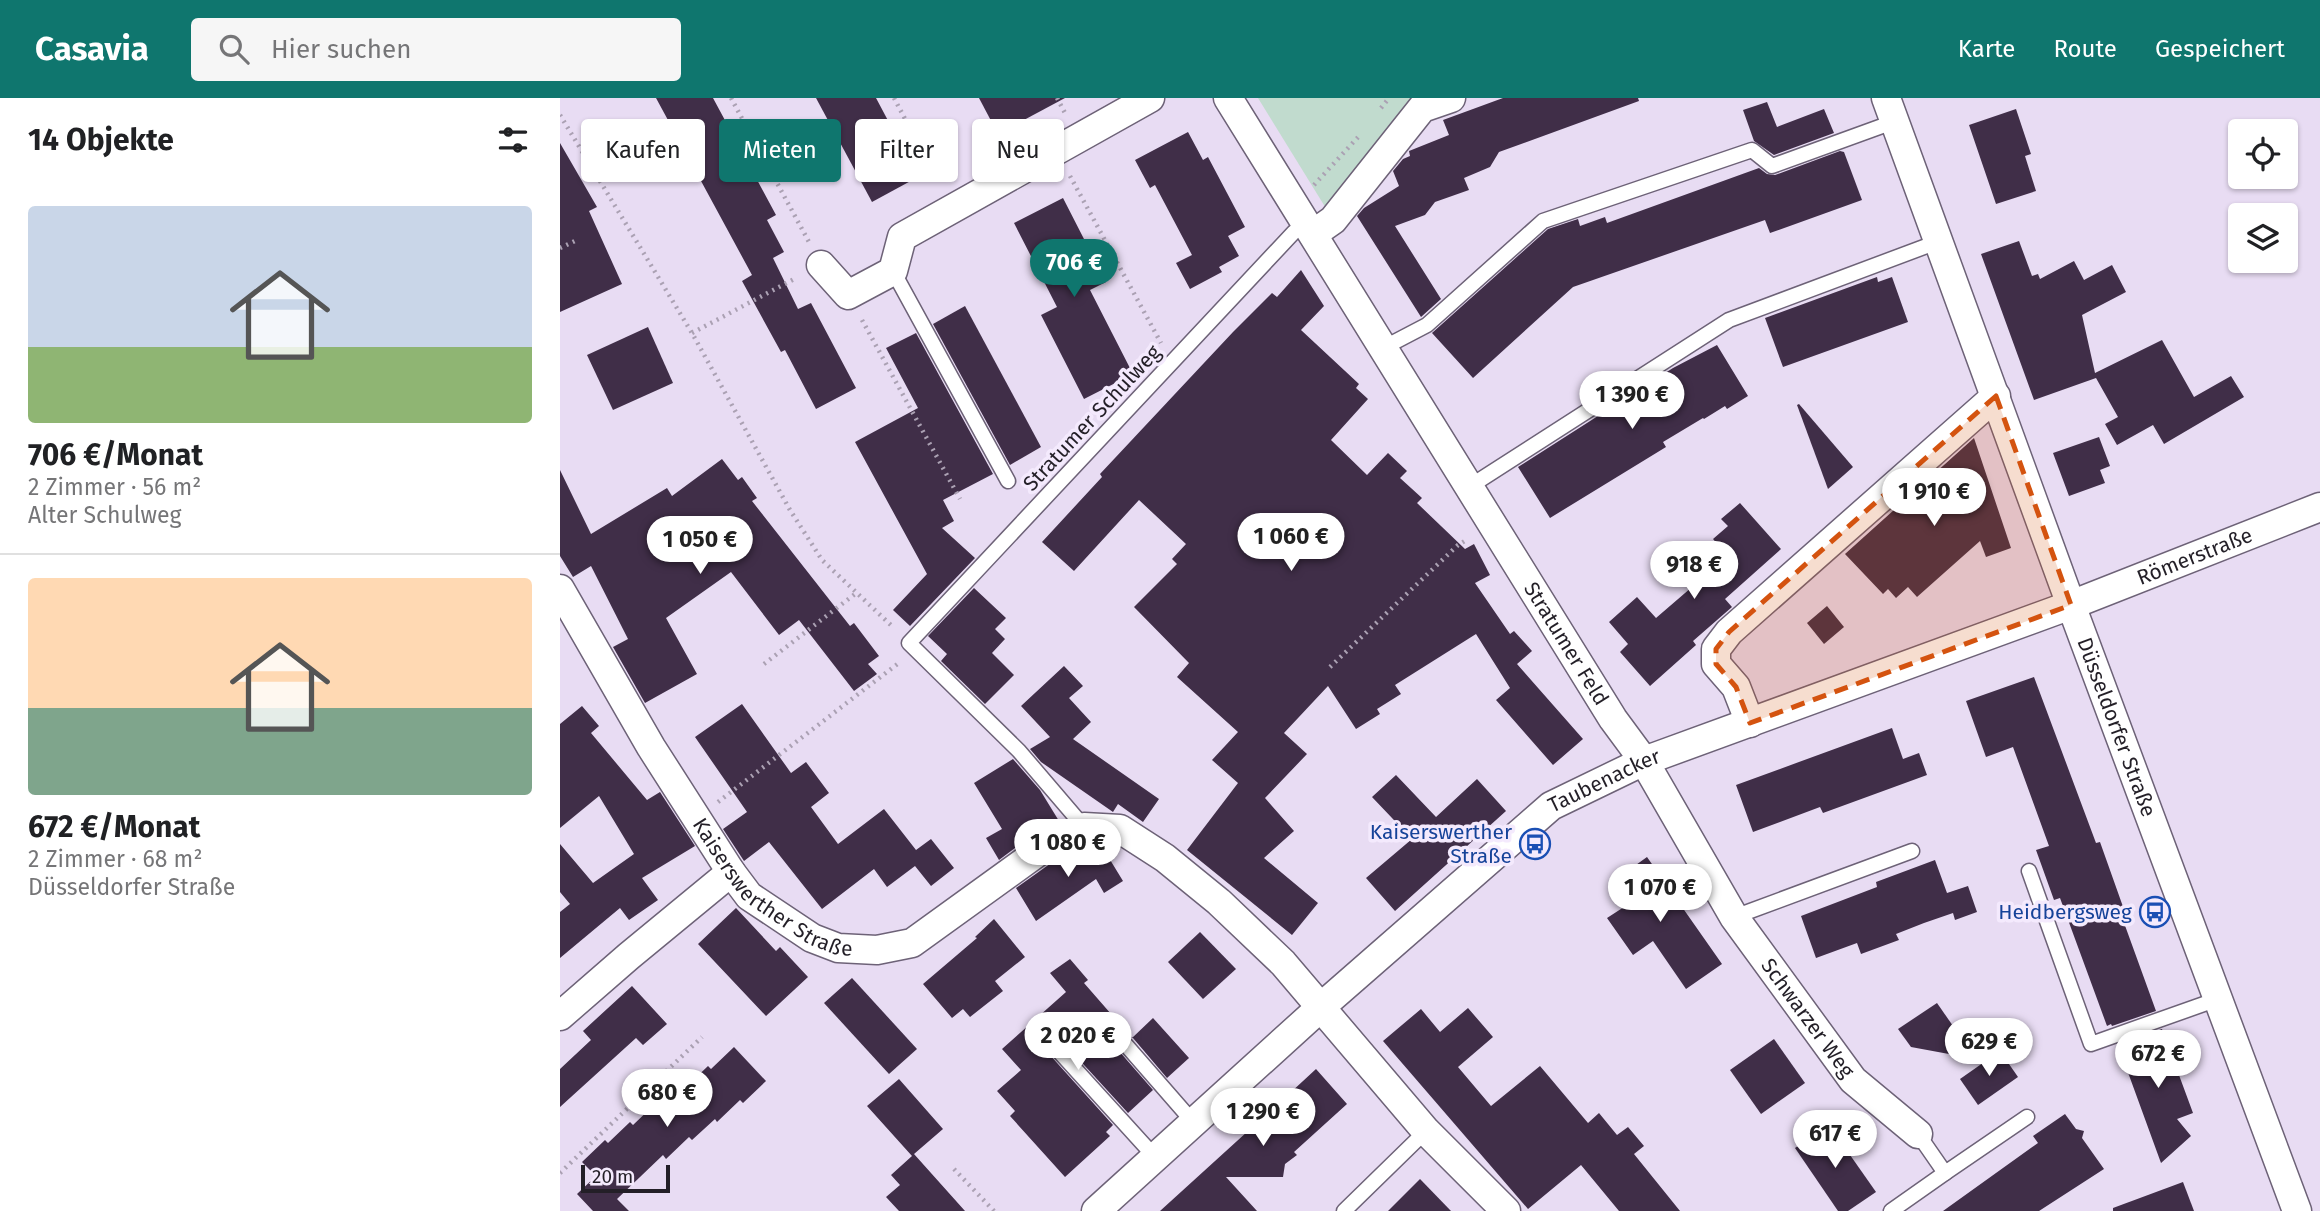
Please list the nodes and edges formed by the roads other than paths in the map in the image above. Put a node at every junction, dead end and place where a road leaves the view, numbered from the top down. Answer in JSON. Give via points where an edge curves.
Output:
{"nodes":[{"id":1,"x":1150,"y":98,"type":"edge"},
{"id":2,"x":1228,"y":98,"type":"edge"},
{"id":3,"x":1451,"y":98,"type":"edge"},
{"id":4,"x":1120,"y":105,"type":"edge"},
{"id":5,"x":1891,"y":110,"type":"edge"},
{"id":6,"x":1305,"y":222,"type":"junction"},
{"id":7,"x":1940,"y":241,"type":"junction"},
{"id":8,"x":821,"y":265,"type":"road end"},
{"id":9,"x":892,"y":271,"type":"junction"},
{"id":10,"x":1383,"y":348,"type":"junction"},
{"id":11,"x":1996,"y":397,"type":"junction"},
{"id":12,"x":1008,"y":481,"type":"dead end"},
{"id":13,"x":1469,"y":487,"type":"junction"},
{"id":14,"x":2320,"y":507,"type":"edge"},
{"id":15,"x":560,"y":589,"type":"edge"},
{"id":16,"x":2071,"y":605,"type":"junction"},
{"id":17,"x":1749,"y":723,"type":"junction"},
{"id":18,"x":1644,"y":761,"type":"junction"},
{"id":19,"x":1084,"y":827,"type":"junction"},
{"id":20,"x":1912,"y":851,"type":"dead end"},
{"id":21,"x":2029,"y":871,"type":"dead end"},
{"id":22,"x":730,"y":872,"type":"junction"},
{"id":23,"x":1734,"y":917,"type":"junction"},
{"id":24,"x":2218,"y":999,"type":"junction"},
{"id":25,"x":1321,"y":1007,"type":"junction"},
{"id":26,"x":560,"y":1016,"type":"edge"},
{"id":27,"x":1126,"y":1045,"type":"dead end"},
{"id":28,"x":1056,"y":1048,"type":"dead end"},
{"id":29,"x":2027,"y":1116,"type":"dead end"},
{"id":30,"x":1194,"y":1122,"type":"junction"},
{"id":31,"x":1426,"y":1132,"type":"junction"},
{"id":32,"x":1918,"y":1135,"type":"joint"},
{"id":33,"x":1155,"y":1157,"type":"junction"},
{"id":34,"x":1945,"y":1173,"type":"junction"},
{"id":35,"x":1096,"y":1211,"type":"edge"},
{"id":36,"x":1345,"y":1211,"type":"edge"},
{"id":37,"x":1506,"y":1211,"type":"edge"},
{"id":38,"x":1891,"y":1211,"type":"edge"},
{"id":39,"x":2297,"y":1211,"type":"edge"}],
"edges":[{"from":1,"to":4,"type":"street"},
{"from":2,"to":6,"type":"street","name":"Stratumer Feld"},
{"from":3,"to":6,"type":"street","via":[[1422,108],[1333,220]]},
{"from":4,"to":9,"type":"street","via":[[1056,150],[902,237]]},
{"from":5,"to":7,"type":"street","name":"Düsseldorfer Straße"},
{"from":5,"to":10,"type":"lane","name":"Düsseldorfer Straße","via":[[1772,166],[1752,150],[1543,221],[1427,325]]},
{"from":6,"to":10,"type":"street","name":"Stratumer Feld"},
{"from":6,"to":19,"type":"lane","name":"Stratumer Schulweg","via":[[913,646],[1019,751]]},
{"from":7,"to":11,"type":"street","name":"Düsseldorfer Straße"},
{"from":7,"to":13,"type":"lane","via":[[1729,320]]},
{"from":8,"to":9,"type":"street","via":[[848,295]]},
{"from":9,"to":12,"type":"lane"},
{"from":10,"to":13,"type":"street","name":"Stratumer Feld"},
{"from":11,"to":16,"type":"street","name":"Düsseldorfer Straße"},
{"from":11,"to":17,"type":"street","via":[[1729,632],[1716,649],[1716,664],[1736,687]]},
{"from":13,"to":18,"type":"street","name":"Stratumer Feld"},
{"from":14,"to":16,"type":"street","name":"Römerstraße"},
{"from":15,"to":22,"type":"street","name":"Kaiserswerther Straße"},
{"from":16,"to":17,"type":"street","name":"Taubenacker"},
{"from":16,"to":24,"type":"street","name":"Düsseldorfer Straße"},
{"from":17,"to":18,"type":"street","name":"Taubenacker"},
{"from":18,"to":23,"type":"street","name":"Schwarzer Weg"},
{"from":18,"to":25,"type":"street","name":"Taubenacker","via":[[1551,806]]},
{"from":19,"to":22,"type":"street","name":"Kaiserswerther Straße","via":[[1045,847],[912,943],[877,950],[838,948],[812,938],[749,896]]},
{"from":19,"to":25,"type":"street","via":[[1119,829],[1165,858],[1283,962]]},
{"from":20,"to":23,"type":"lane"},
{"from":21,"to":24,"type":"lane","via":[[2091,1044]]},
{"from":22,"to":26,"type":"street"},
{"from":23,"to":32,"type":"street","name":"Schwarzer Weg","via":[[1853,1080]]},
{"from":24,"to":39,"type":"street","name":"Düsseldorfer Straße"},
{"from":25,"to":30,"type":"street","name":"Taubenacker"},
{"from":25,"to":31,"type":"street"},
{"from":27,"to":30,"type":"lane"},
{"from":28,"to":33,"type":"lane"},
{"from":29,"to":34,"type":"lane"},
{"from":30,"to":33,"type":"street","name":"Taubenacker"},
{"from":31,"to":36,"type":"lane"},
{"from":31,"to":37,"type":"street"},
{"from":32,"to":34,"type":"lane","name":"Schwarzer Weg"},
{"from":33,"to":35,"type":"street","name":"Taubenacker"},
{"from":34,"to":38,"type":"lane"}]}
